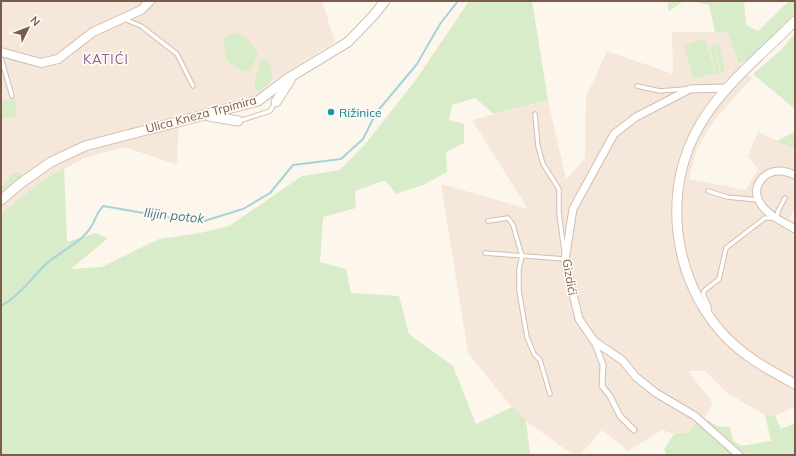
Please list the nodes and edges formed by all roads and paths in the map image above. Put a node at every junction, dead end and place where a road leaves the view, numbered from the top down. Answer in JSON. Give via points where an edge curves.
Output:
{"nodes":[{"id":1,"x":150,"y":1,"type":"edge"},
{"id":2,"x":385,"y":1,"type":"edge"},
{"id":3,"x":123,"y":18,"type":"junction"},
{"id":4,"x":795,"y":21,"type":"edge"},
{"id":5,"x":1,"y":52,"type":"edge"},
{"id":6,"x":1,"y":58,"type":"edge"},
{"id":7,"x":293,"y":75,"type":"junction"},
{"id":8,"x":194,"y":86,"type":"dead end"},
{"id":9,"x":637,"y":86,"type":"dead end"},
{"id":10,"x":726,"y":88,"type":"junction"},
{"id":11,"x":690,"y":89,"type":"junction"},
{"id":12,"x":12,"y":96,"type":"dead end"},
{"id":13,"x":276,"y":102,"type":"joint"},
{"id":14,"x":535,"y":114,"type":"dead end"},
{"id":15,"x":202,"y":116,"type":"junction"},
{"id":16,"x":238,"y":121,"type":"joint"},
{"id":17,"x":795,"y":175,"type":"edge"},
{"id":18,"x":708,"y":191,"type":"dead end"},
{"id":19,"x":785,"y":198,"type":"dead end"},
{"id":20,"x":1,"y":200,"type":"edge"},
{"id":21,"x":758,"y":200,"type":"junction"},
{"id":22,"x":777,"y":218,"type":"junction"},
{"id":23,"x":488,"y":221,"type":"dead end"},
{"id":24,"x":795,"y":230,"type":"edge"},
{"id":25,"x":485,"y":253,"type":"dead end"},
{"id":26,"x":522,"y":256,"type":"junction"},
{"id":27,"x":565,"y":260,"type":"junction"},
{"id":28,"x":709,"y":317,"type":"junction"},
{"id":29,"x":594,"y":341,"type":"junction"},
{"id":30,"x":795,"y":384,"type":"edge"},
{"id":31,"x":550,"y":394,"type":"dead end"},
{"id":32,"x":634,"y":430,"type":"dead end"},
{"id":33,"x":739,"y":455,"type":"edge"}],
"edges":[{"from":1,"to":3,"type":"street","via":[[141,10]]},
{"from":2,"to":7,"type":"main road","name":"Ulica Kneza Trpimira","via":[[348,42]]},
{"from":3,"to":5,"type":"street","via":[[93,32],[58,59],[41,63]]},
{"from":3,"to":8,"type":"lane","via":[[141,26],[177,54]]},
{"from":4,"to":10,"type":"main road"},
{"from":6,"to":12,"type":"lane"},
{"from":7,"to":13,"type":"main road"},
{"from":7,"to":15,"type":"main road","name":"Ulica Kneza Trpimira","via":[[258,101]]},
{"from":9,"to":11,"type":"lane","via":[[660,91]]},
{"from":10,"to":11,"type":"street","name":"Gizdići"},
{"from":10,"to":28,"type":"main road","via":[[700,124],[684,158],[676,209],[683,263],[695,293]]},
{"from":11,"to":27,"type":"street","name":"Gizdići","via":[[636,117],[614,134],[573,209]]},
{"from":13,"to":16,"type":"lane","via":[[270,111]]},
{"from":14,"to":27,"type":"lane","via":[[538,146],[543,164],[559,189],[559,214]]},
{"from":15,"to":16,"type":"main road"},
{"from":15,"to":20,"type":"main road","name":"Ulica Kneza Trpimira","via":[[85,146],[51,162],[21,182]]},
{"from":17,"to":21,"type":"street","via":[[780,171],[768,173],[757,188]]},
{"from":18,"to":21,"type":"lane","via":[[727,197]]},
{"from":19,"to":22,"type":"lane"},
{"from":21,"to":22,"type":"street"},
{"from":22,"to":24,"type":"street"},
{"from":22,"to":28,"type":"lane","via":[[765,218],[726,248],[719,279],[703,293],[709,306]]},
{"from":23,"to":26,"type":"lane","via":[[508,218],[513,225]]},
{"from":25,"to":26,"type":"lane"},
{"from":26,"to":27,"type":"lane"},
{"from":26,"to":31,"type":"lane","via":[[519,291],[527,337],[534,354],[540,360]]},
{"from":27,"to":29,"type":"street","name":"Gizdići","via":[[579,319]]},
{"from":28,"to":30,"type":"main road","via":[[723,335],[746,356]]},
{"from":29,"to":32,"type":"street","via":[[603,365],[602,386],[620,416]]},
{"from":29,"to":33,"type":"street","name":"Gizdići","via":[[622,360],[636,377],[656,393],[695,416]]}]}
